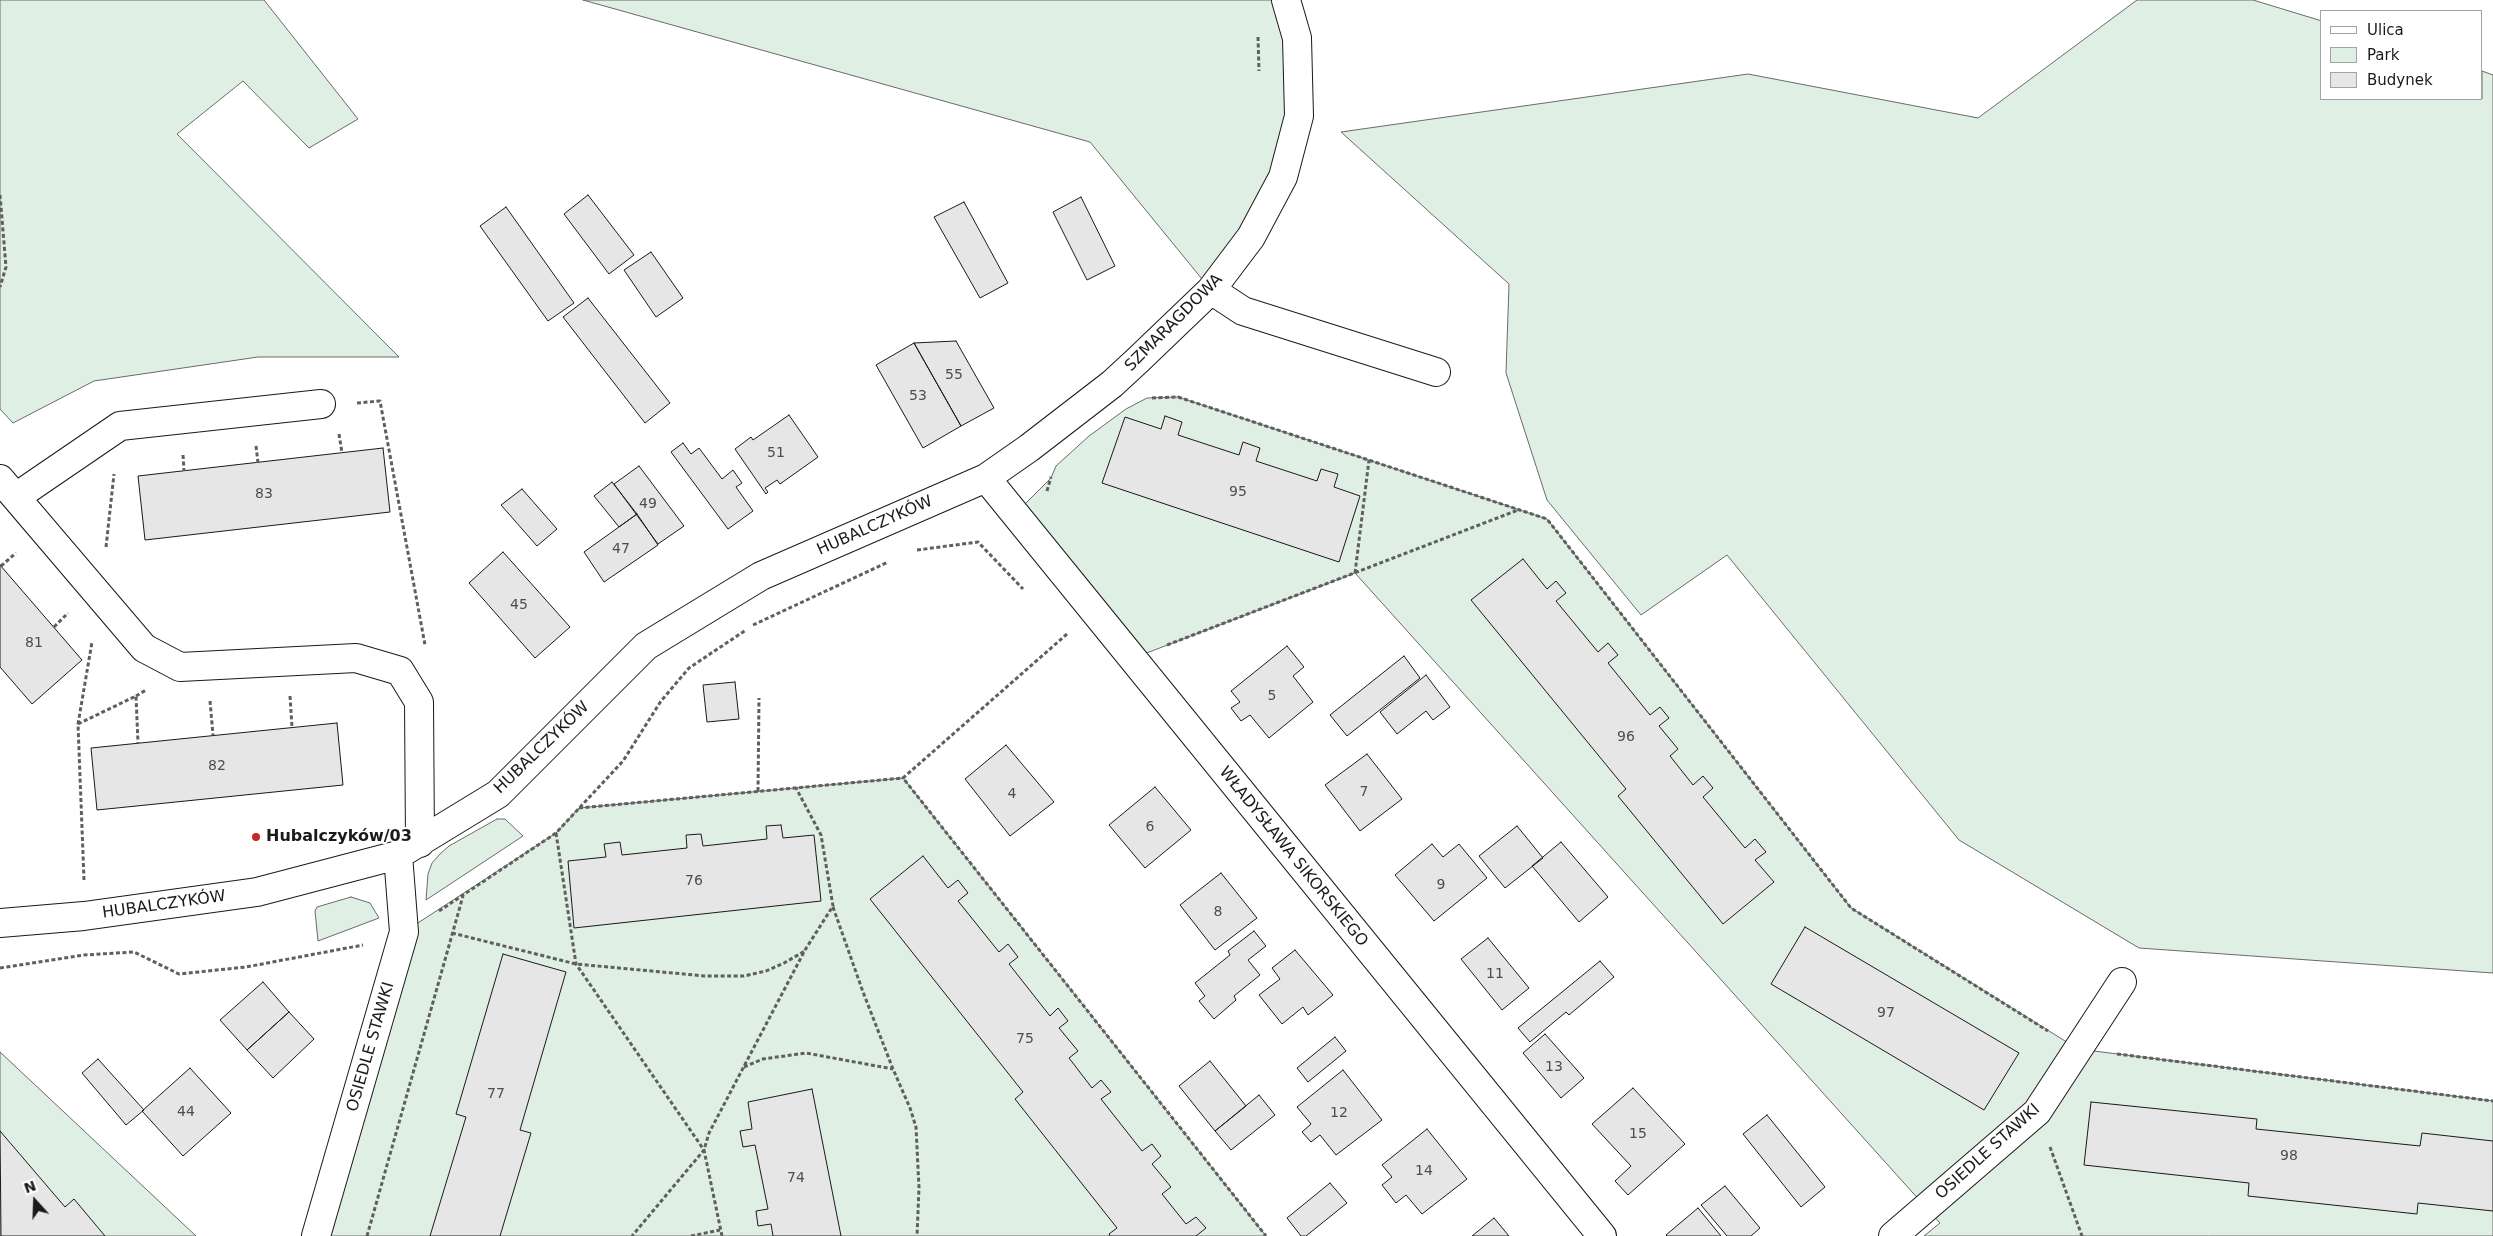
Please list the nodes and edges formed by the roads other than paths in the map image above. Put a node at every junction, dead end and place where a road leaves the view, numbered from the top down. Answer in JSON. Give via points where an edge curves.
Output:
{"nodes":[{"id":1,"x":1286,"y":0,"type":"edge"},
{"id":2,"x":1211,"y":290,"type":"junction"},
{"id":3,"x":1436,"y":372,"type":"dead end"},
{"id":4,"x":321,"y":404,"type":"road end"},
{"id":5,"x":986,"y":478,"type":"junction"},
{"id":6,"x":8,"y":488,"type":"edge"},
{"id":7,"x":409,"y":849,"type":"junction"},
{"id":8,"x":0,"y":923,"type":"edge"},
{"id":9,"x":2122,"y":982,"type":"dead end"},
{"id":10,"x":316,"y":1236,"type":"edge"},
{"id":11,"x":1602,"y":1236,"type":"edge"},
{"id":12,"x":1892,"y":1236,"type":"edge"}],
"edges":[{"from":1,"to":2,"type":"street","name":"SZMARAGDOWA","via":[[1297,38],[1299,116],[1283,177],[1251,237]]},
{"from":2,"to":3,"type":"street","via":[[1243,311]]},
{"from":2,"to":5,"type":"street","name":"SZMARAGDOWA","via":[[1112,384]]},
{"from":4,"to":6,"type":"street","via":[[120,426]]},
{"from":5,"to":7,"type":"street","name":"HUBALCZYKÓW","via":[[761,576],[646,646],[498,794]]},
{"from":5,"to":11,"type":"street","name":"WŁADYSŁAWA SIKORSKIEGO"},
{"from":6,"to":7,"type":"street","name":"OSIEDLE STAWKI","via":[[144,648],[180,667],[356,658],[400,671],[419,702]]},
{"from":7,"to":8,"type":"street","name":"HUBALCZYKÓW","via":[[257,892],[84,916]]},
{"from":7,"to":10,"type":"street","name":"OSIEDLE STAWKI","via":[[404,932]]},
{"from":9,"to":12,"type":"street","name":"OSIEDLE STAWKI","via":[[2037,1112]]}]}
